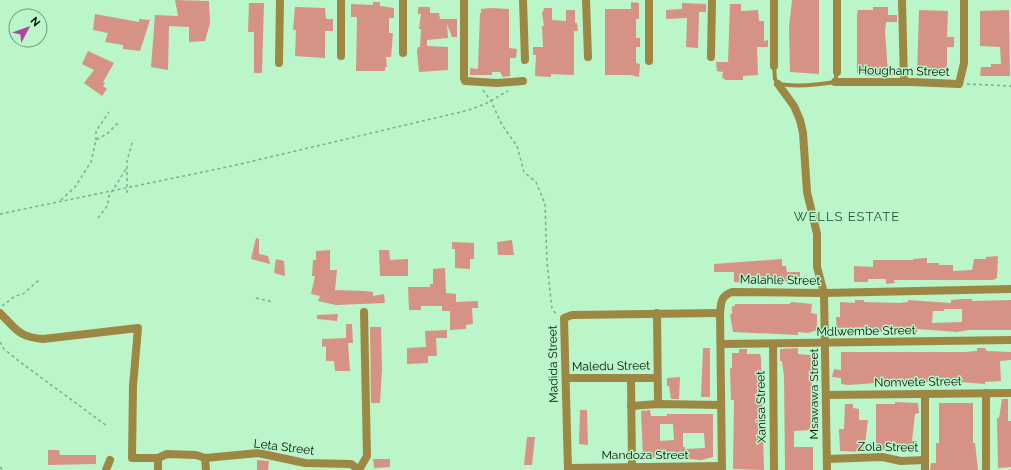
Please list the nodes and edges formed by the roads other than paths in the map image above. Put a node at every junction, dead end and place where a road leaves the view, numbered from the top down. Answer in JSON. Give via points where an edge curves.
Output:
{"nodes":[{"id":1,"x":280,"y":0,"type":"edge"},
{"id":2,"x":341,"y":0,"type":"edge"},
{"id":3,"x":403,"y":0,"type":"edge"},
{"id":4,"x":464,"y":0,"type":"edge"},
{"id":5,"x":523,"y":0,"type":"edge"},
{"id":6,"x":586,"y":0,"type":"edge"},
{"id":7,"x":650,"y":0,"type":"edge"},
{"id":8,"x":712,"y":0,"type":"edge"},
{"id":9,"x":774,"y":0,"type":"edge"},
{"id":10,"x":837,"y":0,"type":"edge"},
{"id":11,"x":902,"y":0,"type":"edge"},
{"id":12,"x":964,"y":0,"type":"edge"},
{"id":13,"x":403,"y":53,"type":"dead end"},
{"id":14,"x":341,"y":56,"type":"dead end"},
{"id":15,"x":588,"y":57,"type":"dead end"},
{"id":16,"x":711,"y":57,"type":"dead end"},
{"id":17,"x":525,"y":60,"type":"dead end"},
{"id":18,"x":649,"y":61,"type":"dead end"},
{"id":19,"x":279,"y":63,"type":"dead end"},
{"id":20,"x":774,"y":66,"type":"joint"},
{"id":21,"x":837,"y":72,"type":"joint"},
{"id":22,"x":523,"y":81,"type":"dead end"},
{"id":23,"x":835,"y":82,"type":"junction"},
{"id":24,"x":904,"y":82,"type":"junction"},
{"id":25,"x":778,"y":84,"type":"junction"},
{"id":26,"x":1011,"y":289,"type":"edge"},
{"id":27,"x":824,"y":293,"type":"junction"},
{"id":28,"x":364,"y":312,"type":"dead end"},
{"id":29,"x":657,"y":313,"type":"junction"},
{"id":30,"x":720,"y":313,"type":"junction"},
{"id":31,"x":0,"y":314,"type":"edge"},
{"id":32,"x":1011,"y":340,"type":"edge"},
{"id":33,"x":721,"y":344,"type":"junction"},
{"id":34,"x":773,"y":344,"type":"junction"},
{"id":35,"x":826,"y":344,"type":"junction"},
{"id":36,"x":566,"y":378,"type":"junction"},
{"id":37,"x":657,"y":378,"type":"junction"},
{"id":38,"x":631,"y":379,"type":"junction"},
{"id":39,"x":986,"y":393,"type":"junction"},
{"id":40,"x":1011,"y":393,"type":"edge"},
{"id":41,"x":925,"y":394,"type":"junction"},
{"id":42,"x":826,"y":395,"type":"junction"},
{"id":43,"x":658,"y":404,"type":"junction"},
{"id":44,"x":721,"y":405,"type":"junction"},
{"id":45,"x":631,"y":406,"type":"junction"},
{"id":46,"x":158,"y":458,"type":"junction"},
{"id":47,"x":206,"y":458,"type":"junction"},
{"id":48,"x":826,"y":459,"type":"junction"},
{"id":49,"x":110,"y":460,"type":"dead end"},
{"id":50,"x":895,"y":460,"type":"junction"},
{"id":51,"x":925,"y":460,"type":"junction"},
{"id":52,"x":299,"y":466,"type":"edge"},
{"id":53,"x":632,"y":467,"type":"junction"},
{"id":54,"x":722,"y":468,"type":"edge"},
{"id":55,"x":568,"y":469,"type":"edge"},
{"id":56,"x":106,"y":470,"type":"edge"},
{"id":57,"x":158,"y":470,"type":"edge"},
{"id":58,"x":206,"y":470,"type":"edge"},
{"id":59,"x":359,"y":470,"type":"edge"},
{"id":60,"x":774,"y":470,"type":"edge"},
{"id":61,"x":827,"y":470,"type":"edge"},
{"id":62,"x":895,"y":470,"type":"edge"},
{"id":63,"x":925,"y":470,"type":"edge"},
{"id":64,"x":986,"y":470,"type":"edge"}],
"edges":[{"from":1,"to":19,"type":"street"},
{"from":2,"to":14,"type":"street"},
{"from":3,"to":13,"type":"street"},
{"from":4,"to":22,"type":"street","via":[[464,80],[475,83]]},
{"from":5,"to":17,"type":"street"},
{"from":6,"to":15,"type":"street"},
{"from":7,"to":18,"type":"street"},
{"from":8,"to":16,"type":"street"},
{"from":9,"to":20,"type":"street"},
{"from":10,"to":21,"type":"street"},
{"from":11,"to":24,"type":"street"},
{"from":12,"to":24,"type":"street","name":"Hougham Street","via":[[964,63],[959,84]]},
{"from":20,"to":25,"type":"lane"},
{"from":21,"to":23,"type":"lane"},
{"from":23,"to":24,"type":"street","name":"Hougham Street"},
{"from":23,"to":25,"type":"lane","via":[[808,85]]},
{"from":25,"to":27,"type":"street","name":"Msawawa Street","via":[[794,106],[800,120],[807,192],[817,234],[817,266]]},
{"from":26,"to":27,"type":"street","name":"Malahle Street"},
{"from":27,"to":30,"type":"street","name":"Malahle Street","via":[[732,292],[722,298]]},
{"from":27,"to":35,"type":"street","name":"Msawawa Street"},
{"from":28,"to":59,"type":"street","via":[[367,456]]},
{"from":29,"to":30,"type":"street","name":"Madida Street"},
{"from":29,"to":36,"type":"street","name":"Madida Street","via":[[572,315],[564,318]]},
{"from":29,"to":37,"type":"street"},
{"from":30,"to":33,"type":"street","name":"Malahle Street"},
{"from":31,"to":46,"type":"street","name":"Leta Street","via":[[20,334],[28,338],[43,339],[138,328],[133,386],[132,458]]},
{"from":32,"to":35,"type":"street","name":"Mdlwembe Street"},
{"from":33,"to":34,"type":"street","name":"Mdlwembe Street"},
{"from":33,"to":44,"type":"street","name":"Malahle Street"},
{"from":34,"to":35,"type":"street","name":"Mdlwembe Street"},
{"from":34,"to":60,"type":"street","name":"Xanisa Street"},
{"from":35,"to":42,"type":"street","name":"Msawawa Street"},
{"from":36,"to":38,"type":"street","name":"Maledu Street"},
{"from":36,"to":55,"type":"street","name":"Madida Street"},
{"from":37,"to":38,"type":"street","name":"Maledu Street"},
{"from":37,"to":43,"type":"street"},
{"from":38,"to":45,"type":"street"},
{"from":39,"to":40,"type":"street","name":"Nomvete Street"},
{"from":39,"to":41,"type":"street","name":"Nomvete Street"},
{"from":39,"to":64,"type":"street"},
{"from":41,"to":42,"type":"street","name":"Nomvete Street"},
{"from":41,"to":51,"type":"street"},
{"from":42,"to":48,"type":"street","name":"Msawawa Street"},
{"from":43,"to":44,"type":"street"},
{"from":43,"to":45,"type":"street"},
{"from":44,"to":54,"type":"street","name":"Malahle Street"},
{"from":45,"to":53,"type":"street"},
{"from":46,"to":47,"type":"street","name":"Leta Street","via":[[167,454]]},
{"from":46,"to":57,"type":"street"},
{"from":47,"to":52,"type":"street","name":"Leta Street","via":[[258,453]]},
{"from":47,"to":58,"type":"street"},
{"from":48,"to":50,"type":"street","name":"Zola Street","via":[[882,457]]},
{"from":48,"to":61,"type":"street","name":"Msawawa Street"},
{"from":49,"to":56,"type":"street"},
{"from":50,"to":51,"type":"street","name":"Zola Street"},
{"from":50,"to":62,"type":"street"},
{"from":51,"to":63,"type":"street"},
{"from":52,"to":59,"type":"street","name":"Leta Street","via":[[351,464]]},
{"from":53,"to":54,"type":"street","name":"Mandoza Street"},
{"from":53,"to":55,"type":"street","name":"Mandoza Street"}]}
